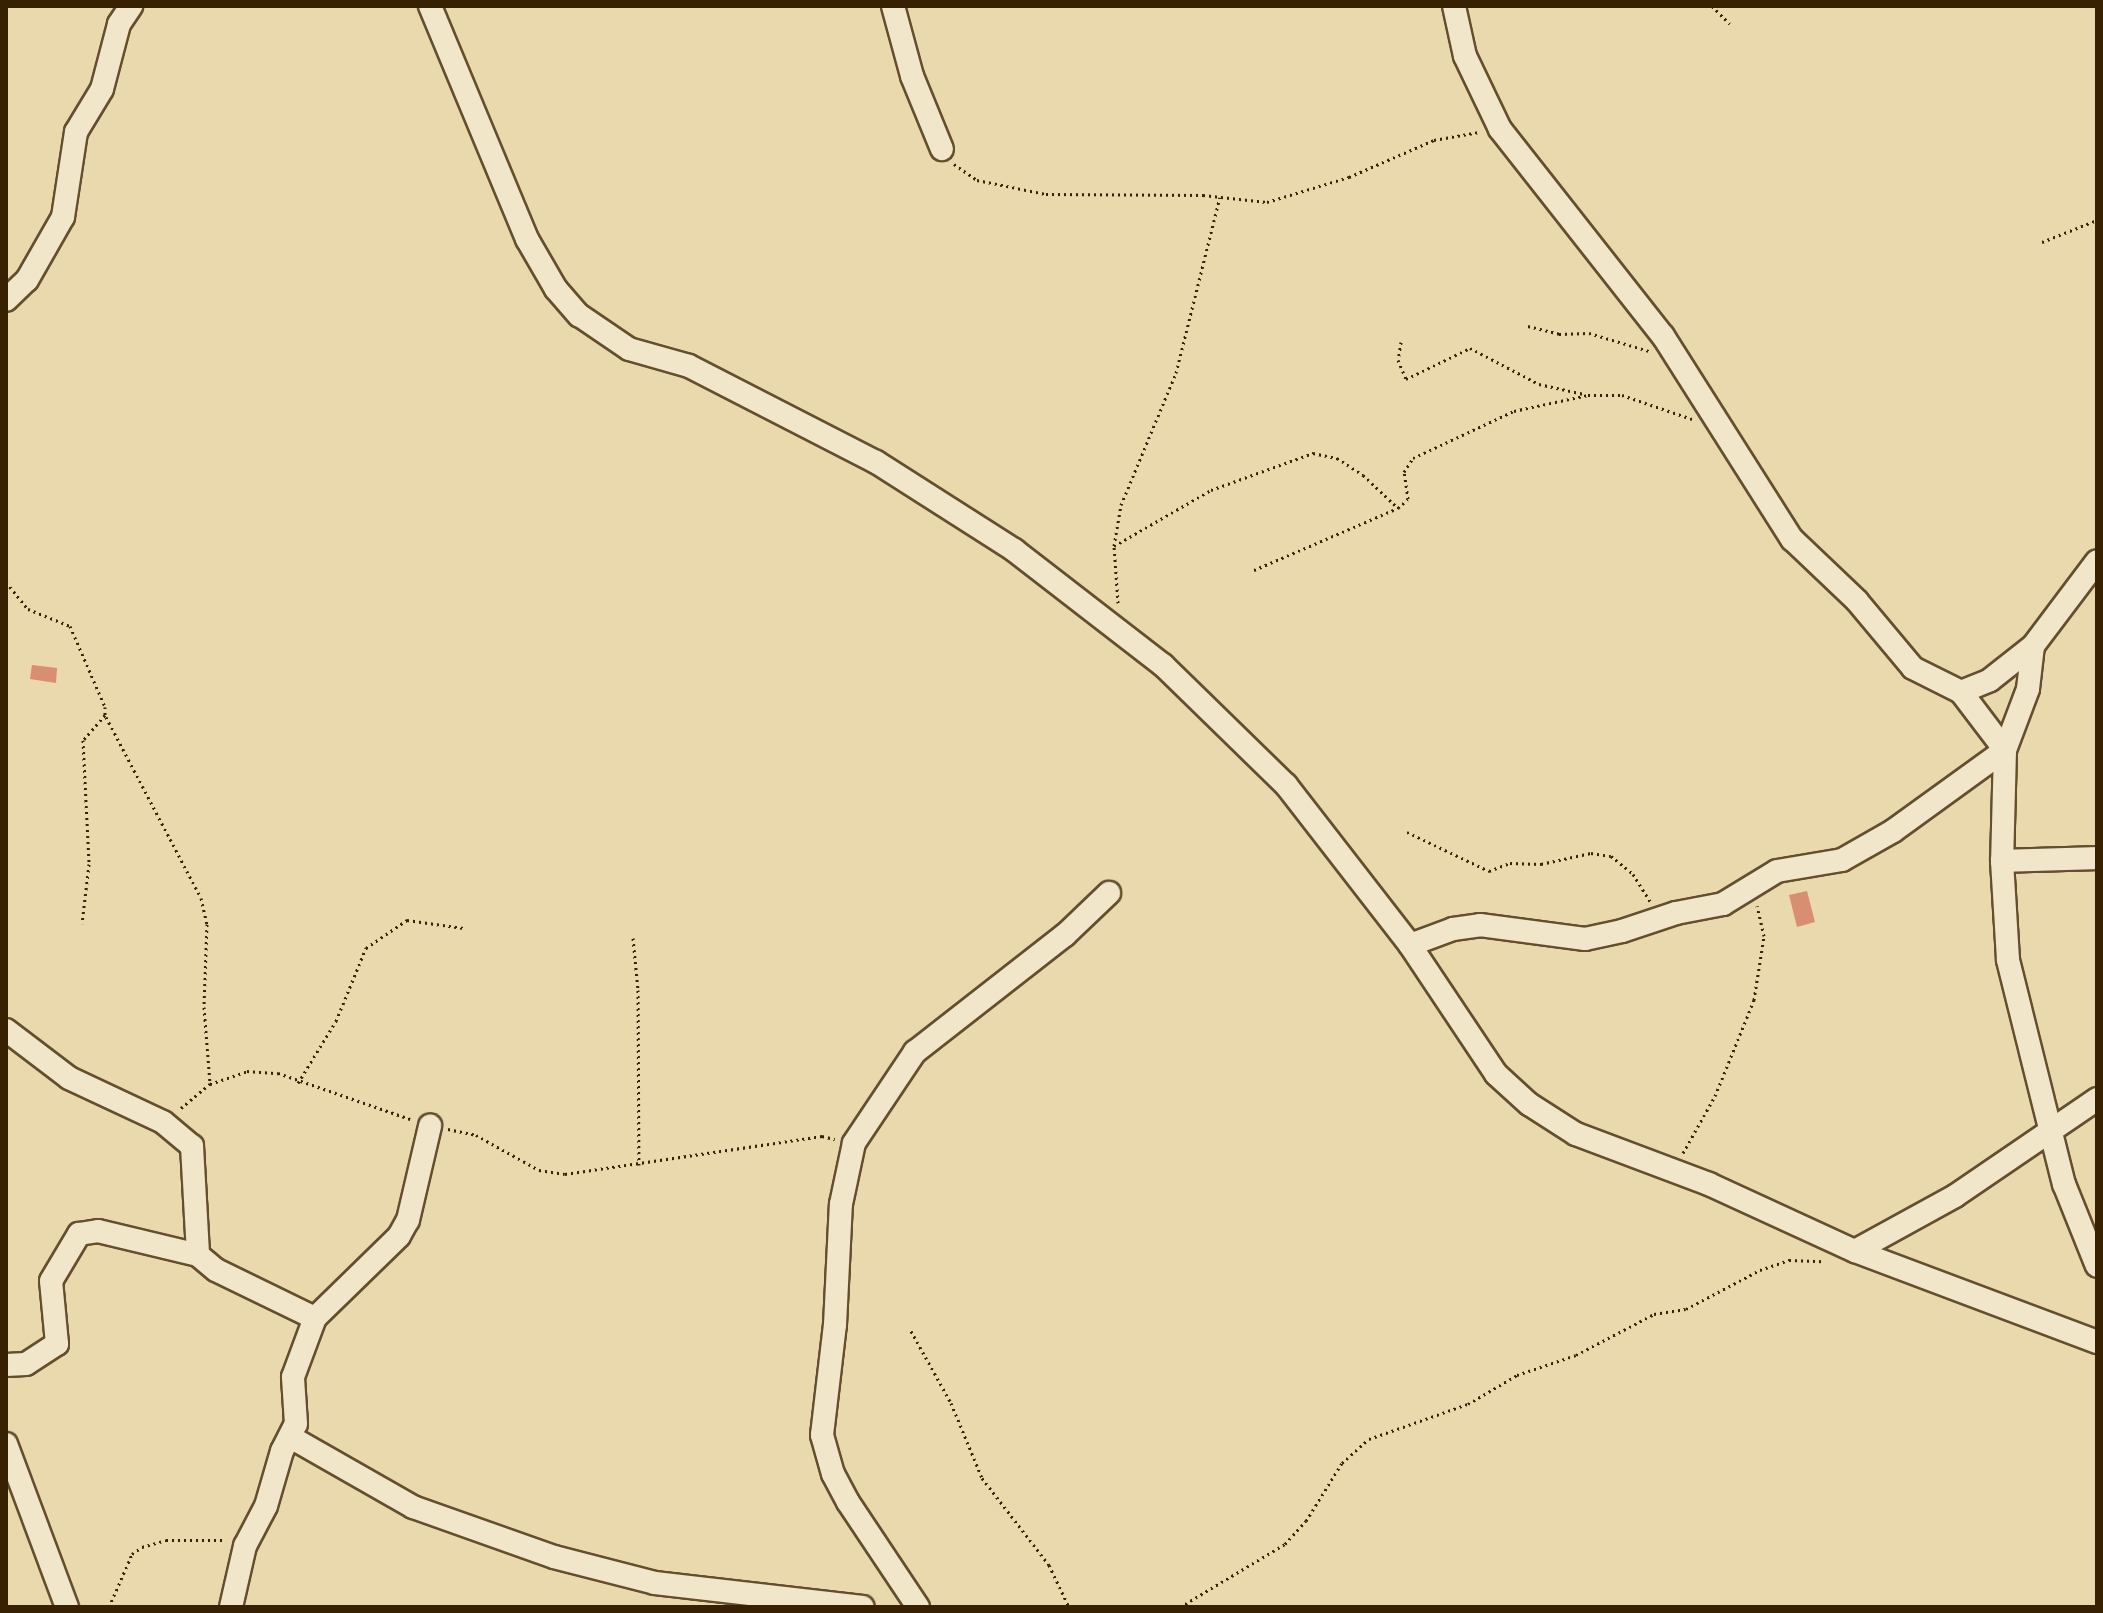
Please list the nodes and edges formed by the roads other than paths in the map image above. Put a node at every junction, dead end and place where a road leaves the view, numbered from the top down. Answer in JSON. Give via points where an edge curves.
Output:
{"nodes":[{"id":1,"x":131,"y":6,"type":"edge"},
{"id":2,"x":430,"y":6,"type":"edge"},
{"id":3,"x":893,"y":6,"type":"edge"},
{"id":4,"x":1454,"y":6,"type":"edge"},
{"id":5,"x":942,"y":149,"type":"road end"},
{"id":6,"x":6,"y":300,"type":"edge"},
{"id":7,"x":2097,"y":561,"type":"edge"},
{"id":8,"x":2033,"y":646,"type":"junction"},
{"id":9,"x":1961,"y":692,"type":"junction"},
{"id":10,"x":2005,"y":750,"type":"junction"},
{"id":11,"x":2097,"y":858,"type":"edge"},
{"id":12,"x":2002,"y":861,"type":"junction"},
{"id":13,"x":1109,"y":893,"type":"dead end"},
{"id":14,"x":1410,"y":945,"type":"junction"},
{"id":15,"x":6,"y":1030,"type":"edge"},
{"id":16,"x":2097,"y":1099,"type":"edge"},
{"id":17,"x":2053,"y":1125,"type":"junction"},
{"id":18,"x":430,"y":1126,"type":"road end"},
{"id":19,"x":1855,"y":1251,"type":"junction"},
{"id":20,"x":198,"y":1255,"type":"junction"},
{"id":21,"x":2097,"y":1266,"type":"edge"},
{"id":22,"x":315,"y":1318,"type":"junction"},
{"id":23,"x":2097,"y":1342,"type":"edge"},
{"id":24,"x":6,"y":1365,"type":"edge"},
{"id":25,"x":292,"y":1438,"type":"junction"},
{"id":26,"x":6,"y":1444,"type":"edge"},
{"id":27,"x":67,"y":1607,"type":"edge"},
{"id":28,"x":231,"y":1607,"type":"edge"},
{"id":29,"x":863,"y":1607,"type":"edge"},
{"id":30,"x":918,"y":1607,"type":"edge"}],
"edges":[{"from":1,"to":6,"type":"street","via":[[119,24],[102,89],[76,132],[63,217],[27,280]]},
{"from":2,"to":14,"type":"street","via":[[527,239],[556,289],[579,315],[629,349],[689,366],[876,462],[1014,550],[1235,731],[1286,785]]},
{"from":3,"to":5,"type":"street","via":[[912,76]]},
{"from":4,"to":9,"type":"street","via":[[1465,56],[1500,129],[1645,311],[1809,558],[1857,601],[1913,668]]},
{"from":7,"to":8,"type":"street"},
{"from":8,"to":9,"type":"street","via":[[1990,680]]},
{"from":8,"to":10,"type":"street","via":[[2028,689]]},
{"from":9,"to":10,"type":"street"},
{"from":10,"to":12,"type":"street"},
{"from":10,"to":14,"type":"street","via":[[1866,848],[1842,860],[1777,871],[1723,904],[1585,939],[1480,925]]},
{"from":11,"to":12,"type":"street"},
{"from":12,"to":17,"type":"street","via":[[2013,986]]},
{"from":13,"to":30,"type":"street","via":[[1065,935],[915,1052],[854,1143],[841,1204],[822,1435],[848,1502]]},
{"from":14,"to":19,"type":"street","via":[[1496,1074],[1529,1104],[1576,1134],[1673,1170]]},
{"from":15,"to":20,"type":"street","via":[[69,1078],[163,1122],[193,1149]]},
{"from":16,"to":17,"type":"street"},
{"from":17,"to":19,"type":"street","via":[[1955,1196]]},
{"from":17,"to":21,"type":"street","via":[[2064,1184]]},
{"from":18,"to":22,"type":"street","via":[[408,1220],[399,1236]]},
{"from":19,"to":23,"type":"street"},
{"from":20,"to":22,"type":"street","via":[[216,1270]]},
{"from":20,"to":24,"type":"street","via":[[98,1231],[79,1234],[51,1281],[57,1344],[26,1364]]},
{"from":22,"to":25,"type":"street","via":[[293,1377]]},
{"from":25,"to":28,"type":"street","via":[[248,1540]]},
{"from":25,"to":29,"type":"street","via":[[413,1507],[554,1557],[655,1583]]},
{"from":26,"to":27,"type":"street"}]}
